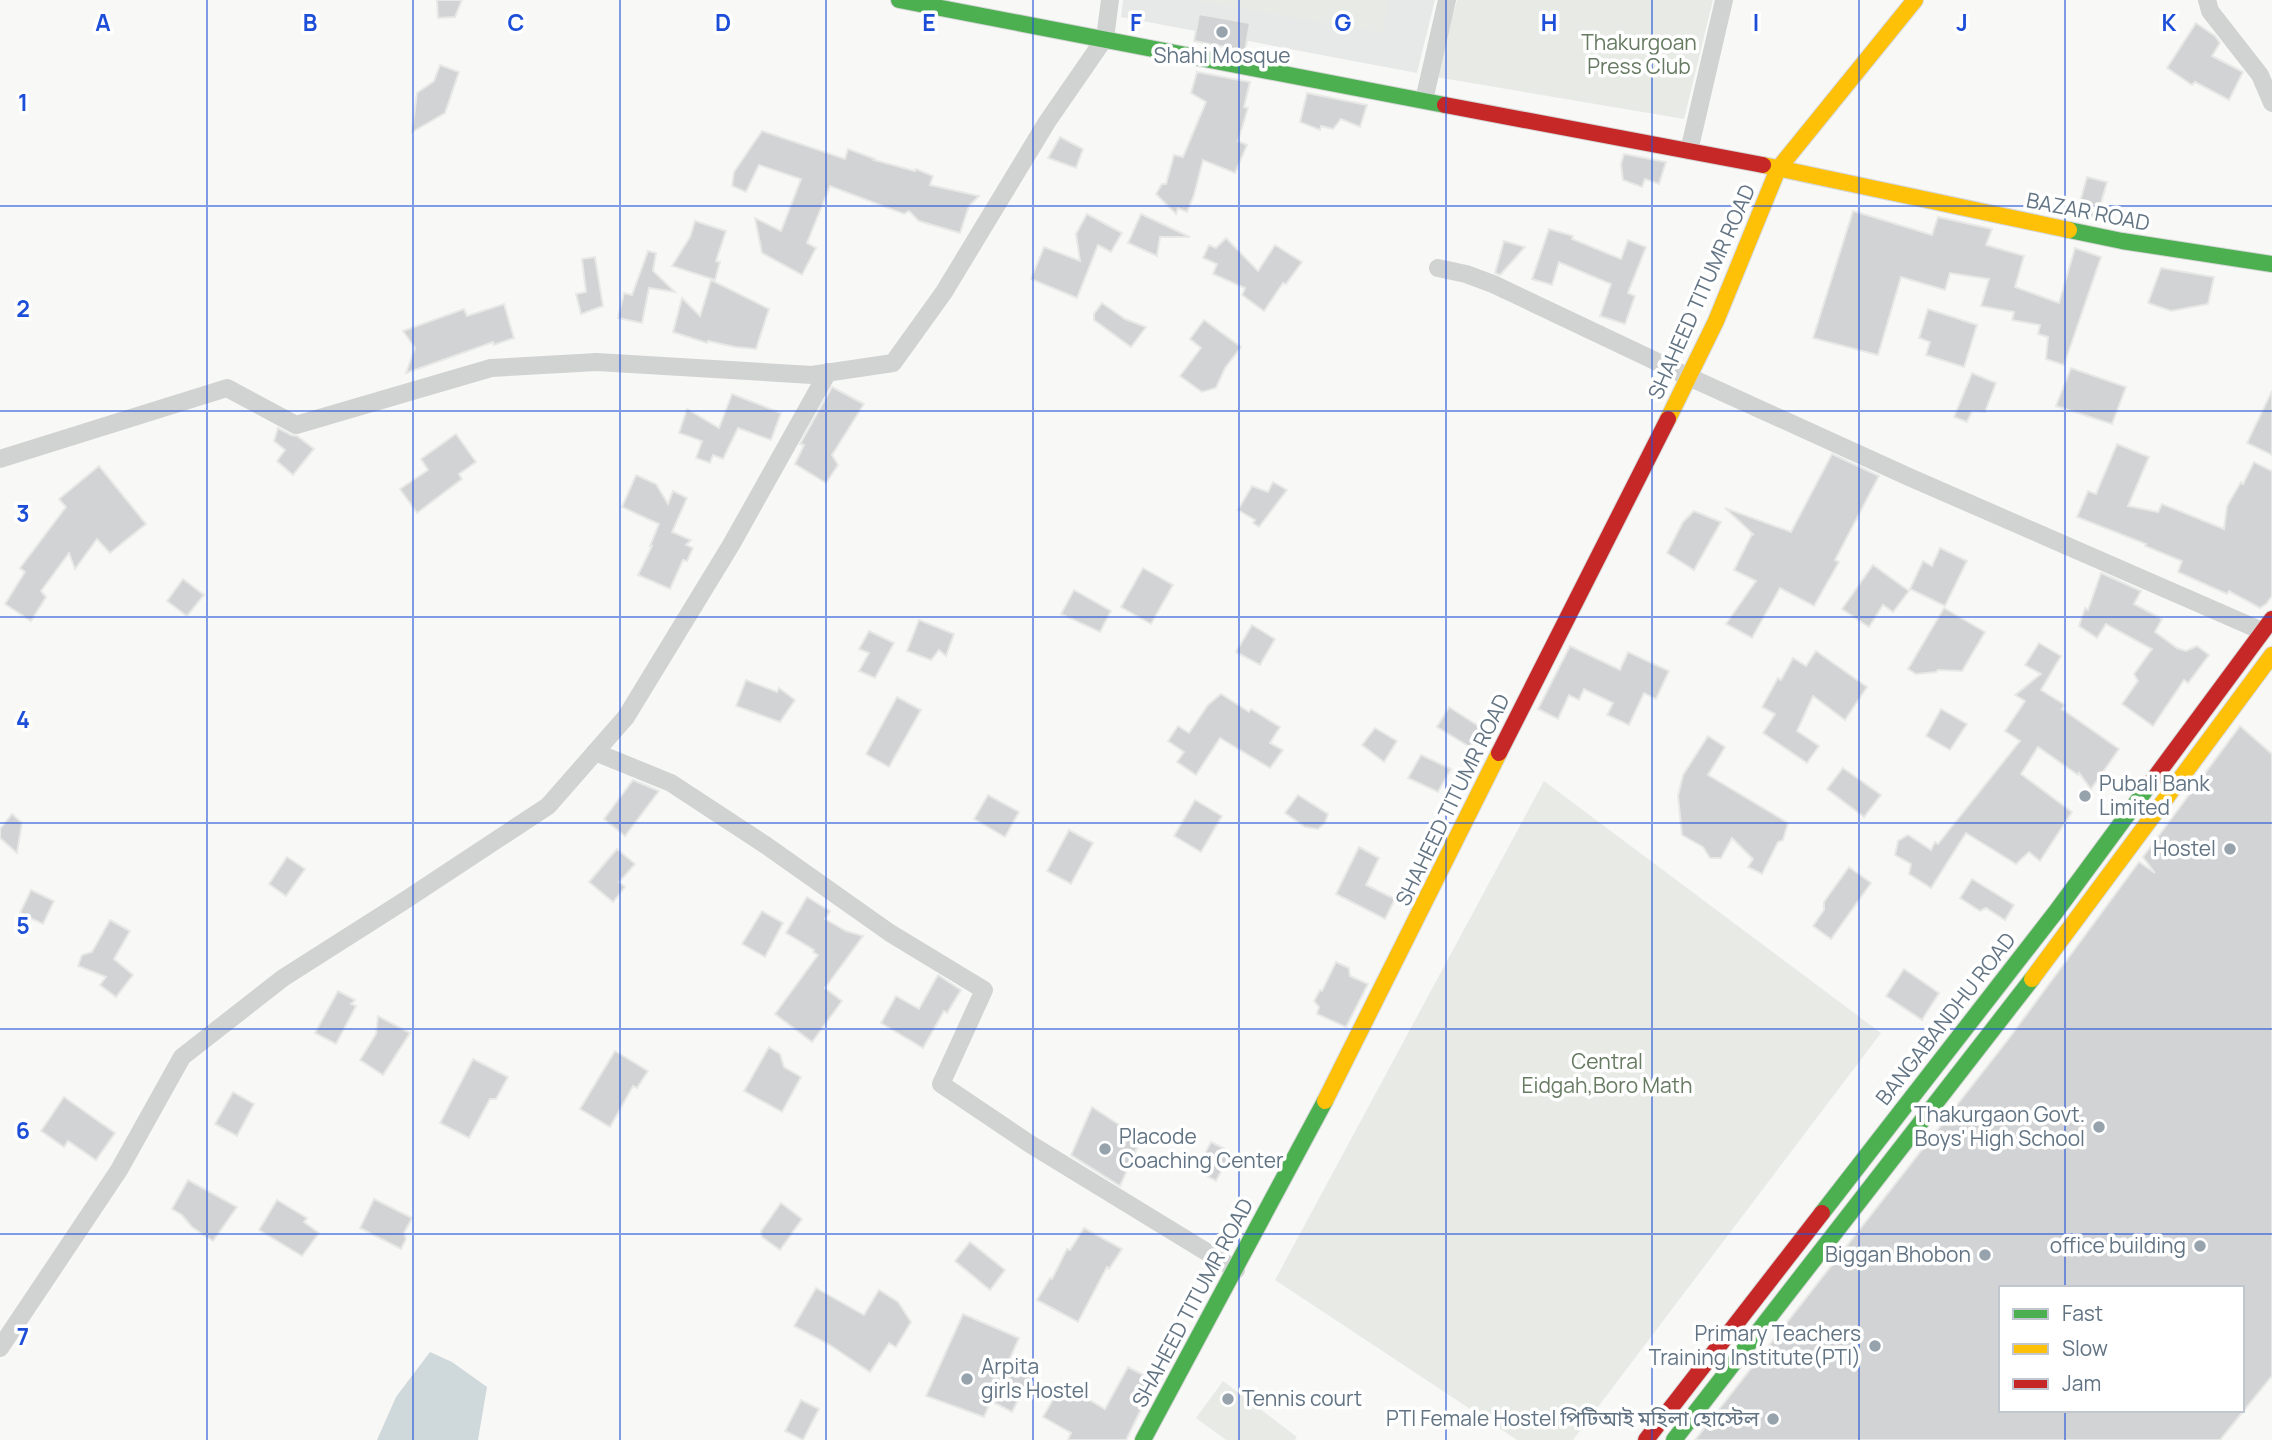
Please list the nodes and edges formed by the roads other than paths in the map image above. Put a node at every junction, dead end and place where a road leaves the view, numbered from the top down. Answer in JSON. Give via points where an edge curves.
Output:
{"nodes":[{"id":1,"x":899,"y":0,"type":"edge"},
{"id":2,"x":1110,"y":0,"type":"edge"},
{"id":3,"x":1447,"y":0,"type":"edge"},
{"id":4,"x":1724,"y":0,"type":"edge"},
{"id":5,"x":1915,"y":0,"type":"edge"},
{"id":6,"x":2207,"y":0,"type":"edge"},
{"id":7,"x":1105,"y":38,"type":"junction"},
{"id":8,"x":1424,"y":100,"type":"junction"},
{"id":9,"x":2272,"y":103,"type":"edge"},
{"id":10,"x":1689,"y":151,"type":"junction"},
{"id":11,"x":1778,"y":169,"type":"junction"},
{"id":12,"x":2272,"y":264,"type":"edge"},
{"id":13,"x":1438,"y":268,"type":"dead end"},
{"id":14,"x":828,"y":372,"type":"junction"},
{"id":15,"x":1689,"y":377,"type":"junction"},
{"id":16,"x":0,"y":459,"type":"edge"},
{"id":17,"x":2269,"y":630,"type":"edge"},
{"id":18,"x":2272,"y":655,"type":"edge"},
{"id":19,"x":595,"y":752,"type":"junction"},
{"id":20,"x":1236,"y":1270,"type":"junction"},
{"id":21,"x":0,"y":1348,"type":"edge"},
{"id":22,"x":1143,"y":1440,"type":"edge"},
{"id":23,"x":1646,"y":1440,"type":"edge"},
{"id":24,"x":1674,"y":1440,"type":"edge"}],
"edges":[{"from":1,"to":7,"type":"street","name":"BAZAR ROAD"},
{"from":2,"to":7,"type":"street"},
{"from":3,"to":8,"type":"street"},
{"from":4,"to":10,"type":"street"},
{"from":5,"to":11,"type":"street","name":"SHAHEED TITUMR ROAD"},
{"from":6,"to":9,"type":"street","via":[[2210,11],[2260,75]]},
{"from":7,"to":8,"type":"street","name":"BAZAR ROAD"},
{"from":7,"to":14,"type":"street","via":[[1047,122],[944,292],[893,363]]},
{"from":8,"to":10,"type":"street","name":"BAZAR ROAD"},
{"from":10,"to":11,"type":"street","name":"BAZAR ROAD"},
{"from":11,"to":12,"type":"street","name":"BAZAR ROAD","via":[[2122,241]]},
{"from":11,"to":15,"type":"street","name":"SHAHEED TITUMR ROAD"},
{"from":13,"to":15,"type":"street","via":[[1493,284]]},
{"from":14,"to":16,"type":"street","via":[[812,375],[597,362],[491,368],[296,425],[227,388]]},
{"from":14,"to":19,"type":"street","via":[[731,545],[626,717]]},
{"from":15,"to":17,"type":"street"},
{"from":15,"to":20,"type":"street","name":"SHAHEED TITUMR ROAD","via":[[1388,979]]},
{"from":17,"to":23,"type":"street","name":"BANGABANDHU ROAD"},
{"from":18,"to":24,"type":"street","name":"BANGABANDHU ROAD","via":[[2002,1021]]},
{"from":19,"to":20,"type":"street","via":[[671,783],[890,933],[984,990],[941,1084]]},
{"from":19,"to":21,"type":"street","via":[[548,806],[282,978],[182,1058],[119,1170]]},
{"from":20,"to":22,"type":"street","name":"SHAHEED TITUMR ROAD"}]}
